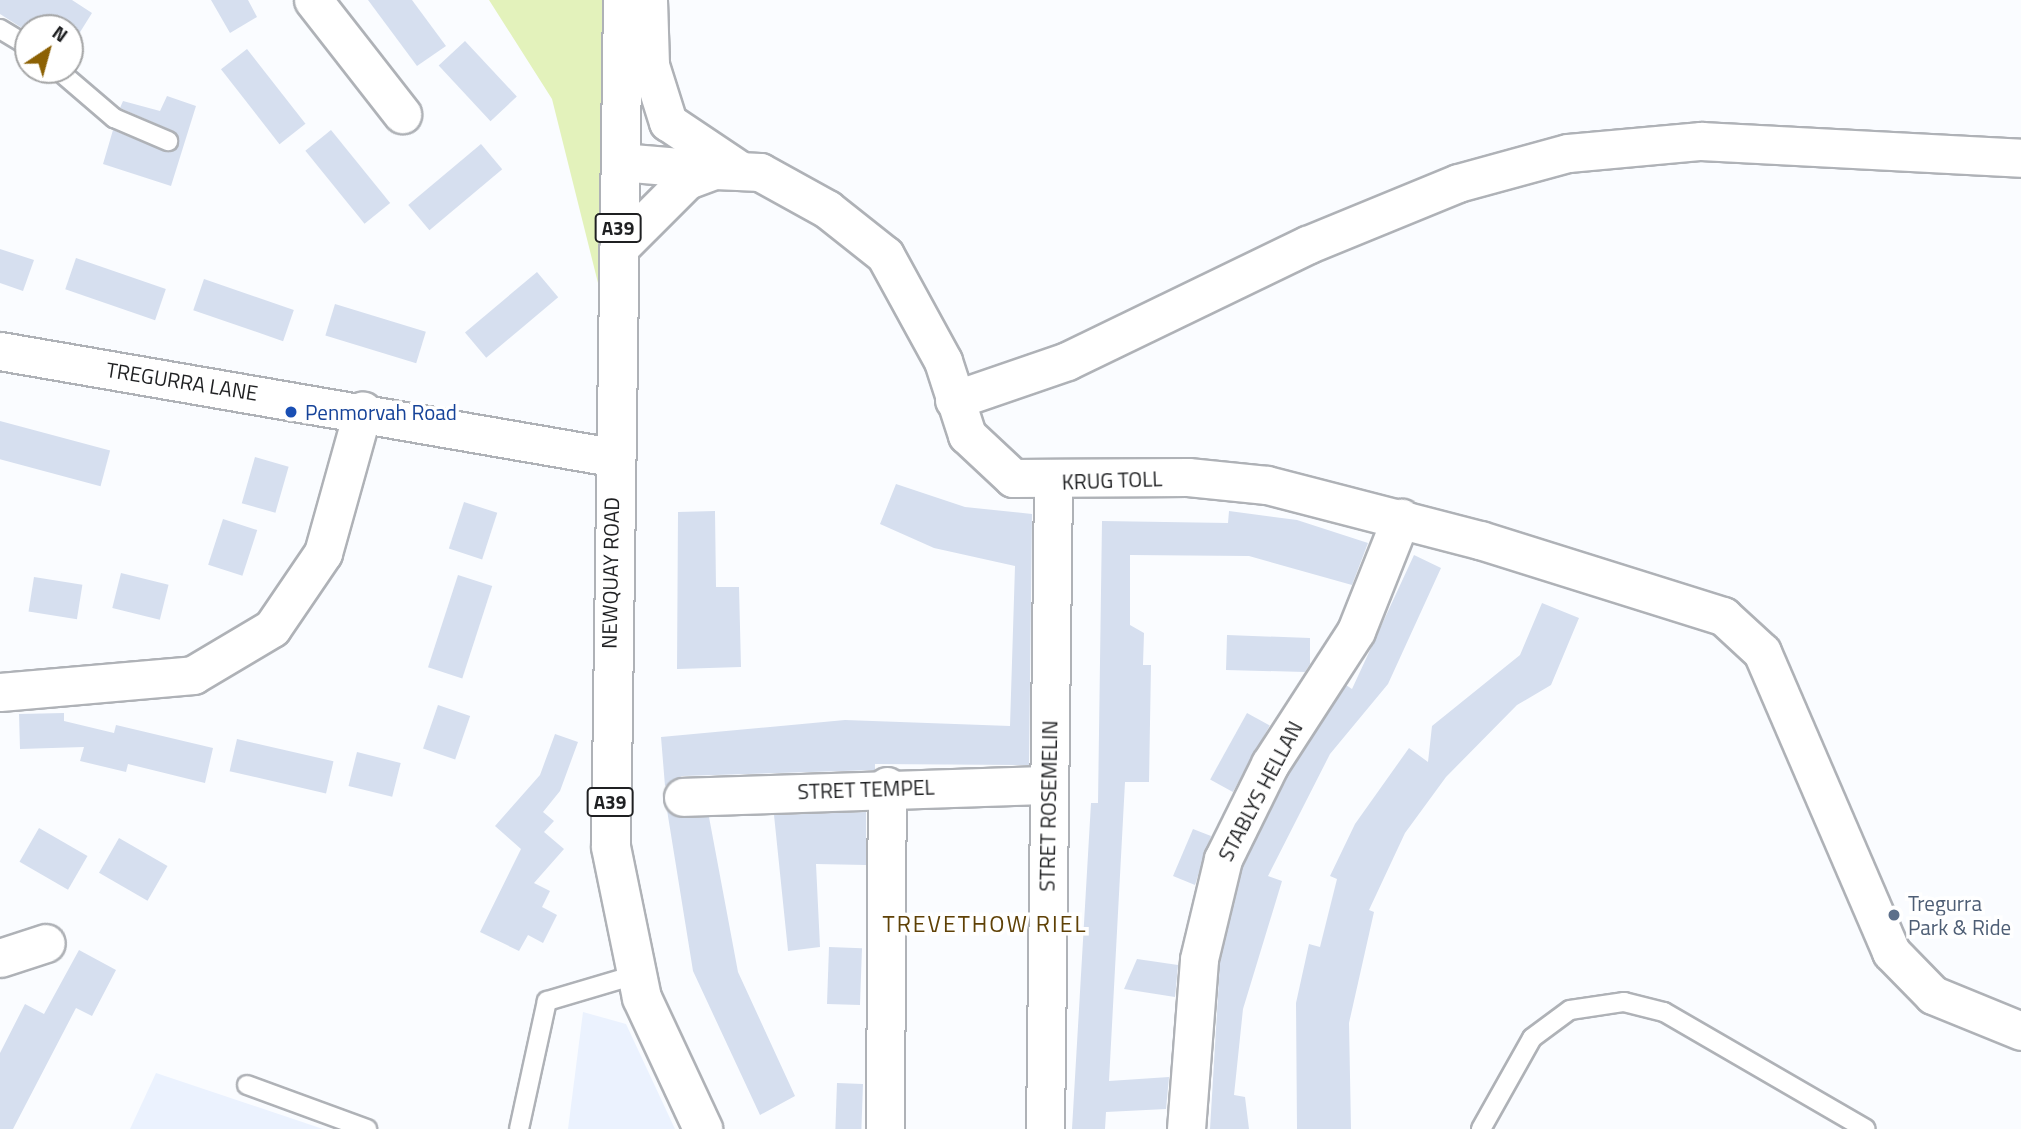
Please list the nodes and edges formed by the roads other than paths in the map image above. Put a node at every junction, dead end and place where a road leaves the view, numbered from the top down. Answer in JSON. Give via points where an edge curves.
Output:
{"nodes":[{"id":1,"x":313,"y":0,"type":"edge"},
{"id":2,"x":623,"y":0,"type":"edge"},
{"id":3,"x":648,"y":0,"type":"edge"},
{"id":4,"x":74,"y":84,"type":"edge"},
{"id":5,"x":402,"y":114,"type":"dead end"},
{"id":6,"x":691,"y":139,"type":"junction"},
{"id":7,"x":168,"y":141,"type":"dead end"},
{"id":8,"x":621,"y":154,"type":"junction"},
{"id":9,"x":2021,"y":158,"type":"edge"},
{"id":10,"x":726,"y":170,"type":"junction"},
{"id":11,"x":618,"y":248,"type":"junction"},
{"id":12,"x":0,"y":351,"type":"edge"},
{"id":13,"x":954,"y":400,"type":"junction"},
{"id":14,"x":363,"y":410,"type":"junction"},
{"id":15,"x":612,"y":457,"type":"junction"},
{"id":16,"x":1053,"y":482,"type":"junction"},
{"id":17,"x":1401,"y":518,"type":"junction"},
{"id":18,"x":0,"y":692,"type":"edge"},
{"id":19,"x":1048,"y":785,"type":"junction"},
{"id":20,"x":887,"y":786,"type":"junction"},
{"id":21,"x":683,"y":797,"type":"dead end"},
{"id":22,"x":46,"y":943,"type":"dead end"},
{"id":23,"x":0,"y":957,"type":"edge"},
{"id":24,"x":635,"y":975,"type":"junction"},
{"id":25,"x":2021,"y":1031,"type":"edge"},
{"id":26,"x":247,"y":1085,"type":"dead end"},
{"id":27,"x":367,"y":1129,"type":"edge"},
{"id":28,"x":519,"y":1129,"type":"edge"},
{"id":29,"x":704,"y":1129,"type":"edge"},
{"id":30,"x":885,"y":1129,"type":"edge"},
{"id":31,"x":1045,"y":1129,"type":"edge"},
{"id":32,"x":1186,"y":1129,"type":"edge"},
{"id":33,"x":1482,"y":1129,"type":"edge"},
{"id":34,"x":1866,"y":1129,"type":"edge"}],
"edges":[{"from":1,"to":5,"type":"street"},
{"from":2,"to":8,"type":"highway","name":"NEWQUAY ROAD","number":"A39"},
{"from":3,"to":6,"type":"street","via":[[656,94],[668,122]]},
{"from":4,"to":7,"type":"lane","via":[[114,118]]},
{"from":6,"to":8,"type":"street"},
{"from":6,"to":10,"type":"street"},
{"from":8,"to":10,"type":"street"},
{"from":8,"to":11,"type":"highway","name":"NEWQUAY ROAD","number":"A39"},
{"from":9,"to":13,"type":"street","via":[[1702,141],[1568,153],[1458,183],[1307,245],[1067,361]]},
{"from":10,"to":11,"type":"street","via":[[687,180]]},
{"from":10,"to":13,"type":"street","name":"KRUG TOLL","via":[[760,172],[798,192],[885,255],[943,360]]},
{"from":11,"to":15,"type":"highway","name":"NEWQUAY ROAD","number":"A39"},
{"from":12,"to":14,"type":"street","name":"TREGURRA LANE"},
{"from":13,"to":16,"type":"street","name":"KRUG TOLL","via":[[967,435],[988,459],[1013,478]]},
{"from":14,"to":15,"type":"street","name":"TREGURRA LANE"},
{"from":14,"to":18,"type":"street","via":[[323,554],[272,628],[193,675]]},
{"from":15,"to":24,"type":"highway","name":"NEWQUAY ROAD","number":"A39","via":[[611,847]]},
{"from":16,"to":17,"type":"street","name":"KRUG TOLL","via":[[1224,479]]},
{"from":16,"to":19,"type":"street","name":"STRET ROSEMELIN"},
{"from":17,"to":25,"type":"street","name":"KRUG TOLL","via":[[1723,617],[1762,652],[1891,952],[1933,995]]},
{"from":17,"to":32,"type":"street","name":"STABLYS HELLAN","via":[[1356,631],[1270,764],[1223,859],[1199,959]]},
{"from":19,"to":20,"type":"street","name":"STRET TEMPEL"},
{"from":19,"to":31,"type":"street","name":"STRET ROSEMELIN"},
{"from":20,"to":21,"type":"street","name":"STRET TEMPEL"},
{"from":20,"to":30,"type":"street"},
{"from":22,"to":23,"type":"street"},
{"from":24,"to":28,"type":"lane","via":[[547,1002]]},
{"from":24,"to":29,"type":"highway","name":"NEWQUAY ROAD","number":"A39","via":[[673,1075]]},
{"from":26,"to":27,"type":"lane"},
{"from":33,"to":34,"type":"lane","via":[[1532,1038],[1570,1010],[1611,1002],[1664,1012]]}]}
